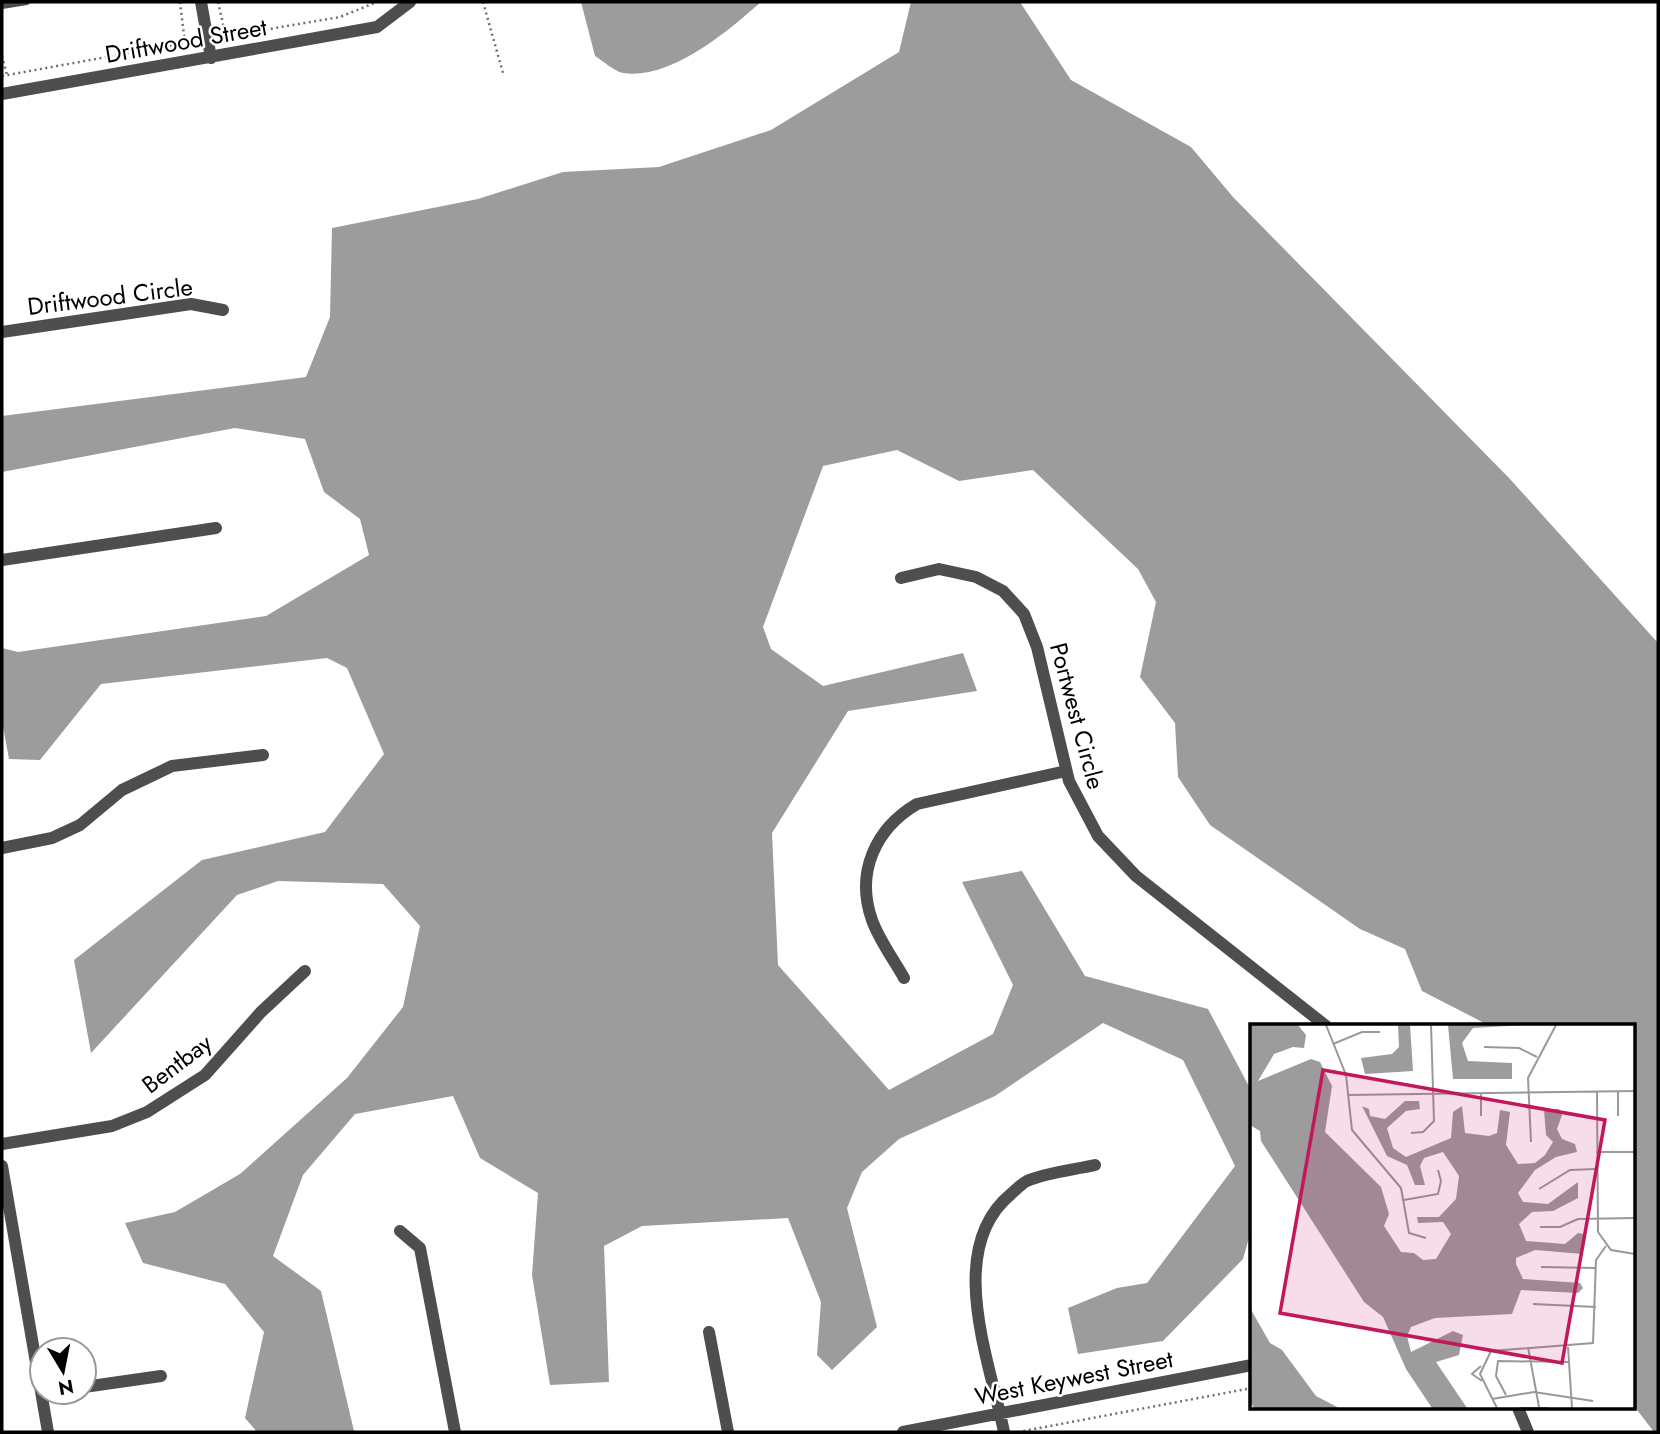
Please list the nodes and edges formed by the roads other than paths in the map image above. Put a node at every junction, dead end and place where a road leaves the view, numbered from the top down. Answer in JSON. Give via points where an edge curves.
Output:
{"nodes":[{"id":1,"x":27,"y":2,"type":"edge"},
{"id":2,"x":201,"y":2,"type":"edge"},
{"id":3,"x":411,"y":2,"type":"edge"},
{"id":4,"x":2,"y":6,"type":"edge"},
{"id":5,"x":211,"y":58,"type":"junction"},
{"id":6,"x":2,"y":94,"type":"edge"},
{"id":7,"x":223,"y":310,"type":"dead end"},
{"id":8,"x":2,"y":332,"type":"edge"},
{"id":9,"x":216,"y":528,"type":"dead end"},
{"id":10,"x":2,"y":560,"type":"edge"},
{"id":11,"x":901,"y":578,"type":"dead end"},
{"id":12,"x":263,"y":755,"type":"dead end"},
{"id":13,"x":1066,"y":771,"type":"junction"},
{"id":14,"x":2,"y":848,"type":"edge"},
{"id":15,"x":305,"y":971,"type":"dead end"},
{"id":16,"x":904,"y":978,"type":"dead end"},
{"id":17,"x":1323,"y":1024,"type":"edge"},
{"id":18,"x":2,"y":1144,"type":"edge"},
{"id":19,"x":1095,"y":1165,"type":"dead end"},
{"id":20,"x":2,"y":1167,"type":"edge"},
{"id":21,"x":400,"y":1231,"type":"dead end"},
{"id":22,"x":8,"y":1242,"type":"edge"},
{"id":23,"x":709,"y":1332,"type":"dead end"},
{"id":24,"x":32,"y":1336,"type":"edge"},
{"id":25,"x":1250,"y":1365,"type":"edge"},
{"id":26,"x":161,"y":1376,"type":"dead end"},
{"id":27,"x":98,"y":1385,"type":"edge"},
{"id":28,"x":47,"y":1406,"type":"edge"},
{"id":29,"x":1519,"y":1410,"type":"edge"},
{"id":30,"x":1000,"y":1413,"type":"junction"},
{"id":31,"x":48,"y":1432,"type":"edge"},
{"id":32,"x":455,"y":1432,"type":"edge"},
{"id":33,"x":728,"y":1432,"type":"edge"},
{"id":34,"x":903,"y":1432,"type":"edge"},
{"id":35,"x":1004,"y":1432,"type":"edge"},
{"id":36,"x":1528,"y":1432,"type":"edge"}],
"edges":[{"from":1,"to":4,"type":"lane"},
{"from":2,"to":5,"type":"street"},
{"from":3,"to":5,"type":"street","name":"Driftwood Street","via":[[377,27]]},
{"from":5,"to":6,"type":"street","name":"Driftwood Street"},
{"from":7,"to":8,"type":"street","name":"Driftwood Circle","via":[[191,304]]},
{"from":9,"to":10,"type":"street"},
{"from":11,"to":13,"type":"street","name":"Portwest Circle","via":[[939,569],[976,577],[1003,591],[1024,614],[1037,647]]},
{"from":12,"to":14,"type":"street","via":[[172,766],[122,790],[80,825],[52,838]]},
{"from":13,"to":16,"type":"street","via":[[917,804],[897,816],[877,839],[868,863],[872,920]]},
{"from":13,"to":17,"type":"street","name":"Portwest Circle","via":[[1083,814],[1136,876]]},
{"from":15,"to":18,"type":"street","name":"Bentbay","via":[[205,1075],[157,1107],[113,1126]]},
{"from":19,"to":30,"type":"street","via":[[1027,1181],[1001,1202],[981,1232],[975,1289]]},
{"from":20,"to":22,"type":"street"},
{"from":21,"to":32,"type":"street","via":[[420,1248]]},
{"from":22,"to":24,"type":"street"},
{"from":23,"to":33,"type":"street"},
{"from":25,"to":30,"type":"street","name":"West Keywest Street"},
{"from":26,"to":27,"type":"street"},
{"from":28,"to":31,"type":"street"},
{"from":29,"to":36,"type":"street"},
{"from":30,"to":34,"type":"street","name":"West Keywest Street"},
{"from":30,"to":35,"type":"street"}]}
